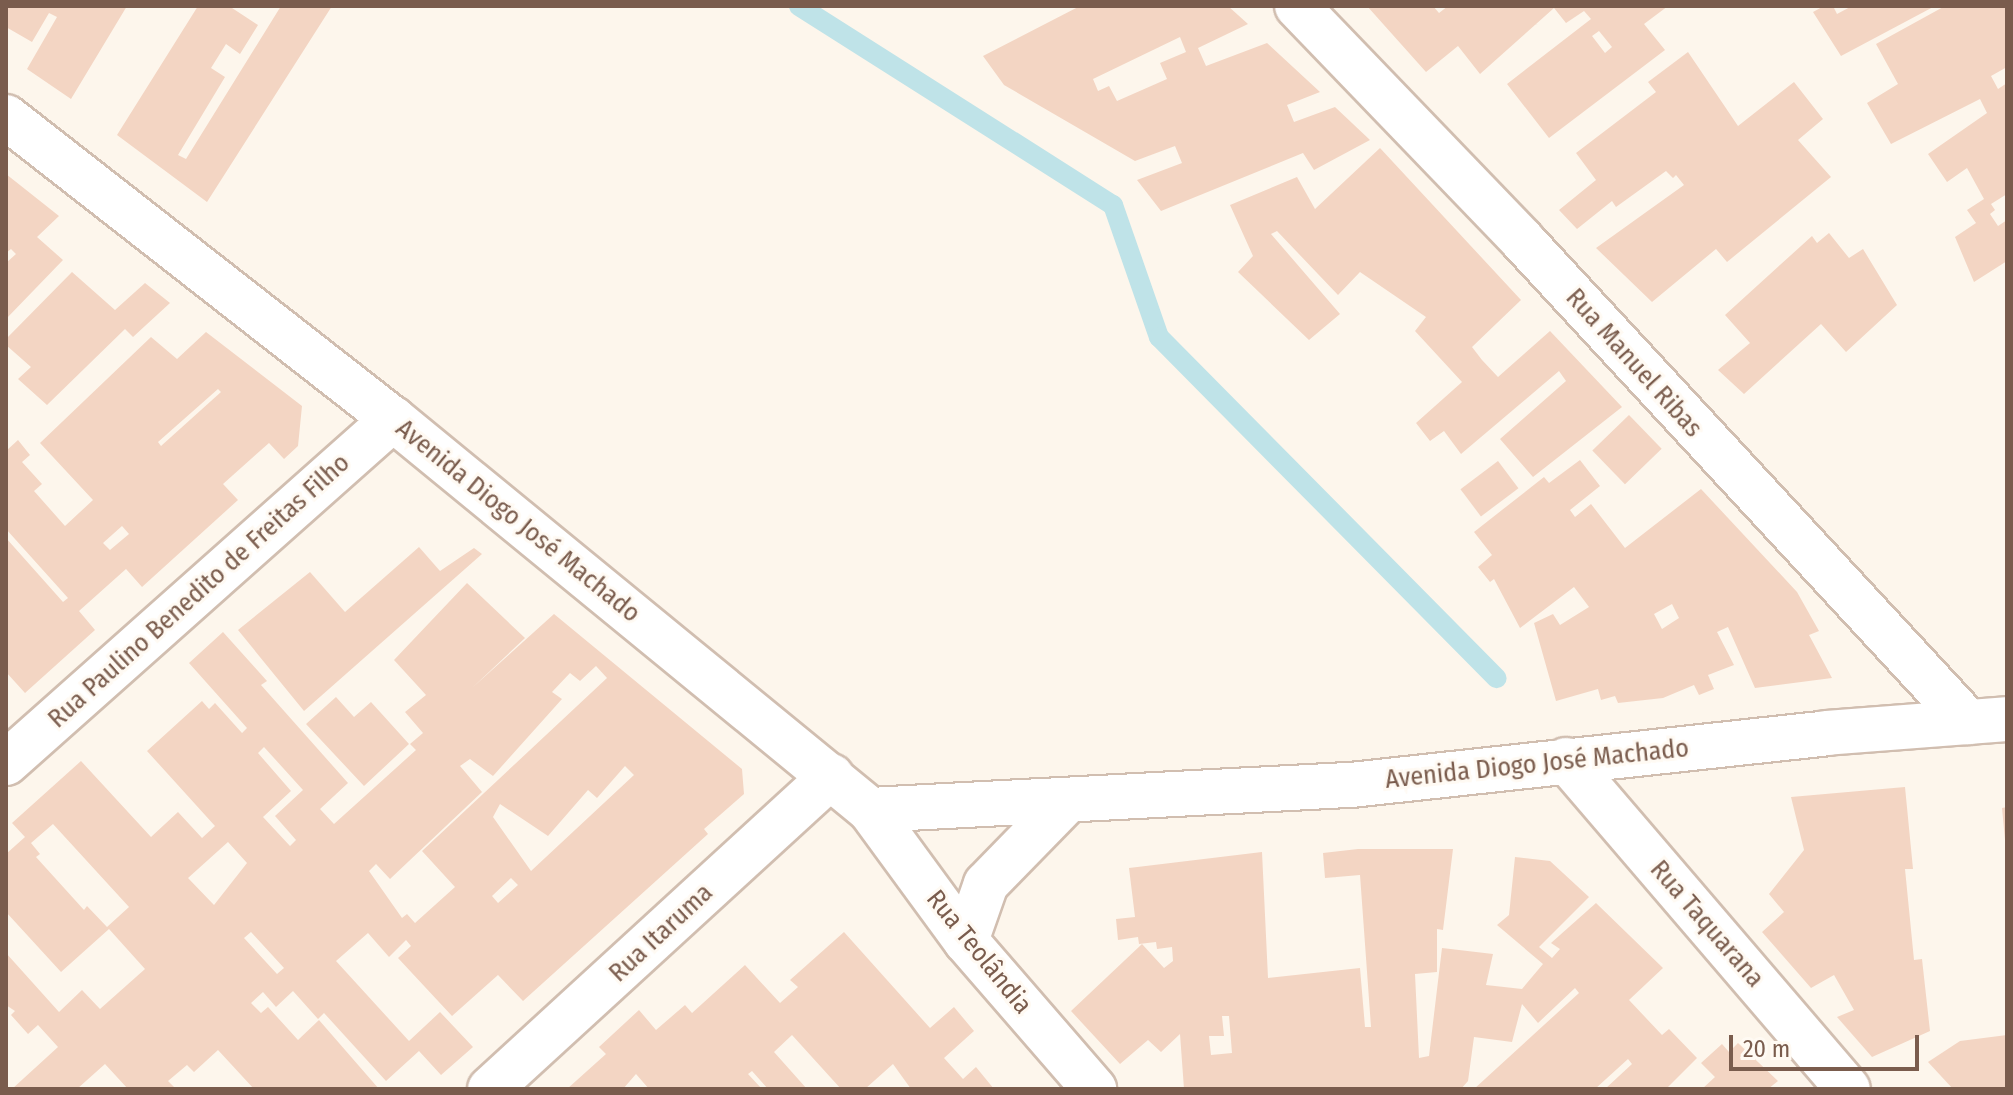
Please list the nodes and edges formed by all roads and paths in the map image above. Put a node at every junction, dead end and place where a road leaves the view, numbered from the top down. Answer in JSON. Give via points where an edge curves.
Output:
{"nodes":[{"id":1,"x":1297,"y":6,"type":"edge"},
{"id":2,"x":6,"y":117,"type":"edge"},
{"id":3,"x":393,"y":419,"type":"junction"},
{"id":4,"x":1988,"y":721,"type":"edge"},
{"id":5,"x":1566,"y":760,"type":"junction"},
{"id":6,"x":6,"y":763,"type":"edge"},
{"id":7,"x":831,"y":776,"type":"junction"},
{"id":8,"x":1066,"y":802,"type":"junction"},
{"id":9,"x":870,"y":810,"type":"junction"},
{"id":10,"x":966,"y":941,"type":"junction"},
{"id":11,"x":490,"y":1089,"type":"edge"},
{"id":12,"x":1094,"y":1089,"type":"edge"},
{"id":13,"x":1848,"y":1089,"type":"edge"}],
"edges":[{"from":1,"to":4,"type":"street","name":"Rua Manuel Ribas"},
{"from":2,"to":3,"type":"street","name":"Avenida Diogo José Machado"},
{"from":3,"to":6,"type":"street","name":"Rua Paulino Benedito de Freitas Filho"},
{"from":3,"to":7,"type":"street","name":"Avenida Diogo José Machado"},
{"from":4,"to":5,"type":"street","name":"Avenida Diogo José Machado"},
{"from":5,"to":8,"type":"street","name":"Avenida Diogo José Machado","via":[[1351,785]]},
{"from":5,"to":13,"type":"street","name":"Rua Taquarana"},
{"from":7,"to":9,"type":"street","name":"Avenida Diogo José Machado"},
{"from":7,"to":11,"type":"street","name":"Rua Itaruma"},
{"from":8,"to":9,"type":"street","name":"Avenida Diogo José Machado"},
{"from":8,"to":10,"type":"street","via":[[986,884]]},
{"from":9,"to":10,"type":"street","name":"Rua Teolândia"},
{"from":10,"to":12,"type":"street","name":"Rua Teolândia"}]}
